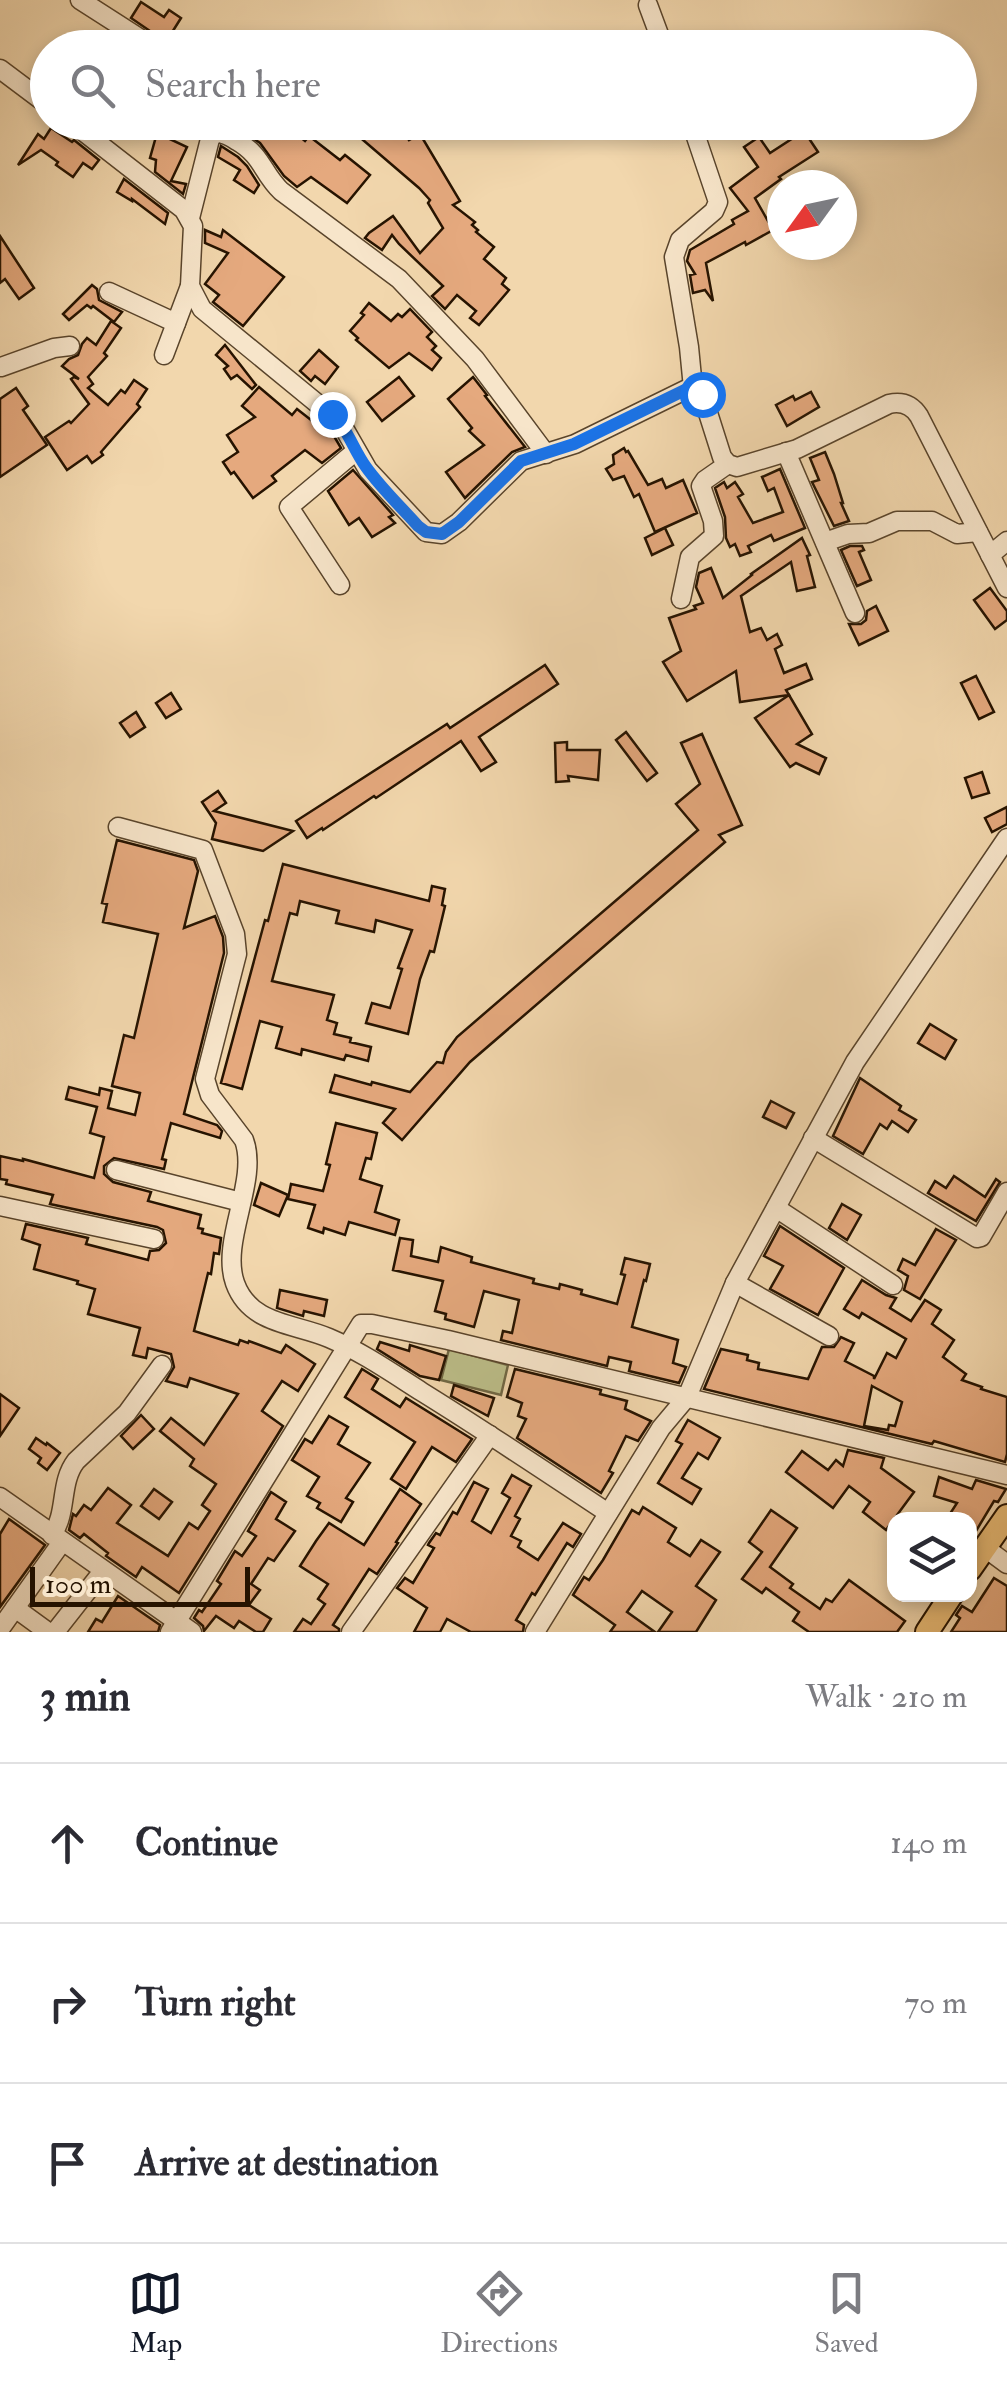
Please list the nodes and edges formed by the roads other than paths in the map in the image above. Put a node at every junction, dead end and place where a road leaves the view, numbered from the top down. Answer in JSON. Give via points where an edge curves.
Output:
{"nodes":[{"id":1,"x":80,"y":0,"type":"edge"},
{"id":2,"x":648,"y":5,"type":"dead end"},
{"id":3,"x":126,"y":30,"type":"edge"},
{"id":4,"x":657,"y":30,"type":"edge"},
{"id":5,"x":0,"y":69,"type":"edge"},
{"id":6,"x":30,"y":92,"type":"edge"},
{"id":7,"x":94,"y":140,"type":"edge"},
{"id":8,"x":210,"y":140,"type":"edge"},
{"id":9,"x":235,"y":140,"type":"edge"},
{"id":10,"x":697,"y":140,"type":"edge"},
{"id":11,"x":190,"y":218,"type":"junction"},
{"id":12,"x":190,"y":286,"type":"junction"},
{"id":13,"x":109,"y":292,"type":"dead end"},
{"id":14,"x":176,"y":322,"type":"junction"},
{"id":15,"x":70,"y":346,"type":"dead end"},
{"id":16,"x":164,"y":354,"type":"dead end"},
{"id":17,"x":0,"y":356,"type":"edge"},
{"id":18,"x":0,"y":368,"type":"edge"},
{"id":19,"x":693,"y":388,"type":"junction"},
{"id":20,"x":356,"y":451,"type":"junction"},
{"id":21,"x":786,"y":452,"type":"junction"},
{"id":22,"x":546,"y":454,"type":"junction"},
{"id":23,"x":728,"y":464,"type":"junction"},
{"id":24,"x":978,"y":532,"type":"junction"},
{"id":25,"x":1007,"y":540,"type":"edge"},
{"id":26,"x":825,"y":542,"type":"junction"},
{"id":27,"x":990,"y":556,"type":"junction"},
{"id":28,"x":340,"y":585,"type":"dead end"},
{"id":29,"x":1007,"y":588,"type":"edge"},
{"id":30,"x":681,"y":599,"type":"dead end"},
{"id":31,"x":855,"y":613,"type":"dead end"},
{"id":32,"x":118,"y":827,"type":"dead end"},
{"id":33,"x":1007,"y":838,"type":"edge"},
{"id":34,"x":813,"y":1138,"type":"junction"},
{"id":35,"x":116,"y":1170,"type":"dead end"},
{"id":36,"x":1007,"y":1192,"type":"edge"},
{"id":37,"x":241,"y":1202,"type":"junction"},
{"id":38,"x":0,"y":1206,"type":"edge"},
{"id":39,"x":776,"y":1208,"type":"junction"},
{"id":40,"x":154,"y":1240,"type":"dead end"},
{"id":41,"x":734,"y":1283,"type":"junction"},
{"id":42,"x":893,"y":1285,"type":"dead end"},
{"id":43,"x":828,"y":1336,"type":"dead end"},
{"id":44,"x":347,"y":1346,"type":"junction"},
{"id":45,"x":162,"y":1365,"type":"dead end"},
{"id":46,"x":687,"y":1397,"type":"junction"},
{"id":47,"x":490,"y":1434,"type":"junction"},
{"id":48,"x":1007,"y":1475,"type":"edge"},
{"id":49,"x":0,"y":1496,"type":"edge"},
{"id":50,"x":608,"y":1513,"type":"junction"},
{"id":51,"x":1007,"y":1516,"type":"edge"},
{"id":52,"x":57,"y":1538,"type":"junction"},
{"id":53,"x":984,"y":1547,"type":"junction"},
{"id":54,"x":977,"y":1558,"type":"edge"},
{"id":55,"x":1007,"y":1564,"type":"edge"},
{"id":56,"x":103,"y":1570,"type":"junction"},
{"id":57,"x":947,"y":1602,"type":"edge"},
{"id":58,"x":15,"y":1608,"type":"junction"},
{"id":59,"x":180,"y":1628,"type":"edge"},
{"id":60,"x":0,"y":1629,"type":"edge"},
{"id":61,"x":52,"y":1632,"type":"edge"},
{"id":62,"x":351,"y":1632,"type":"edge"},
{"id":63,"x":536,"y":1632,"type":"edge"},
{"id":64,"x":926,"y":1632,"type":"edge"}],
"edges":[{"from":1,"to":3,"type":"street"},
{"from":2,"to":4,"type":"street"},
{"from":5,"to":6,"type":"street"},
{"from":7,"to":11,"type":"street"},
{"from":8,"to":11,"type":"street"},
{"from":9,"to":22,"type":"street","via":[[254,152],[281,191],[398,279],[475,358]]},
{"from":10,"to":19,"type":"street","via":[[718,202],[680,240],[674,256]]},
{"from":11,"to":12,"type":"street"},
{"from":12,"to":14,"type":"street"},
{"from":12,"to":20,"type":"street","via":[[202,309],[341,423]]},
{"from":13,"to":14,"type":"street"},
{"from":14,"to":16,"type":"street"},
{"from":15,"to":18,"type":"street"},
{"from":17,"to":18,"type":"street"},
{"from":19,"to":22,"type":"street"},
{"from":19,"to":23,"type":"street","via":[[704,398]]},
{"from":20,"to":22,"type":"street","via":[[418,526],[434,534],[459,522],[521,461]]},
{"from":20,"to":28,"type":"street","via":[[290,507]]},
{"from":21,"to":23,"type":"street"},
{"from":21,"to":24,"type":"street","via":[[889,404],[905,404],[920,416]]},
{"from":21,"to":26,"type":"street"},
{"from":23,"to":30,"type":"street","via":[[701,486],[714,536],[690,557]]},
{"from":24,"to":26,"type":"street","via":[[957,534],[932,521],[910,520]]},
{"from":24,"to":27,"type":"street"},
{"from":25,"to":27,"type":"street"},
{"from":26,"to":31,"type":"street"},
{"from":27,"to":29,"type":"street"},
{"from":32,"to":37,"type":"street","via":[[203,850],[235,934],[236,964],[204,1080],[247,1147]]},
{"from":33,"to":34,"type":"street","via":[[871,1037]]},
{"from":34,"to":36,"type":"street","via":[[976,1238]]},
{"from":34,"to":39,"type":"street"},
{"from":35,"to":37,"type":"street"},
{"from":37,"to":44,"type":"street","via":[[232,1274],[247,1305]]},
{"from":38,"to":40,"type":"street"},
{"from":39,"to":41,"type":"street"},
{"from":39,"to":42,"type":"street"},
{"from":41,"to":43,"type":"street"},
{"from":41,"to":46,"type":"street"},
{"from":44,"to":46,"type":"street","via":[[361,1324],[372,1324]]},
{"from":44,"to":47,"type":"street"},
{"from":44,"to":59,"type":"street"},
{"from":45,"to":52,"type":"street","via":[[127,1413],[69,1470]]},
{"from":46,"to":48,"type":"street"},
{"from":46,"to":50,"type":"street"},
{"from":47,"to":50,"type":"street"},
{"from":47,"to":62,"type":"street"},
{"from":49,"to":52,"type":"street"},
{"from":50,"to":63,"type":"street"},
{"from":51,"to":53,"type":"main road"},
{"from":52,"to":56,"type":"street"},
{"from":52,"to":58,"type":"street"},
{"from":53,"to":54,"type":"main road"},
{"from":53,"to":55,"type":"street"},
{"from":56,"to":59,"type":"street"},
{"from":56,"to":61,"type":"street"},
{"from":57,"to":64,"type":"main road"},
{"from":58,"to":60,"type":"street"},
{"from":58,"to":61,"type":"street"}]}
